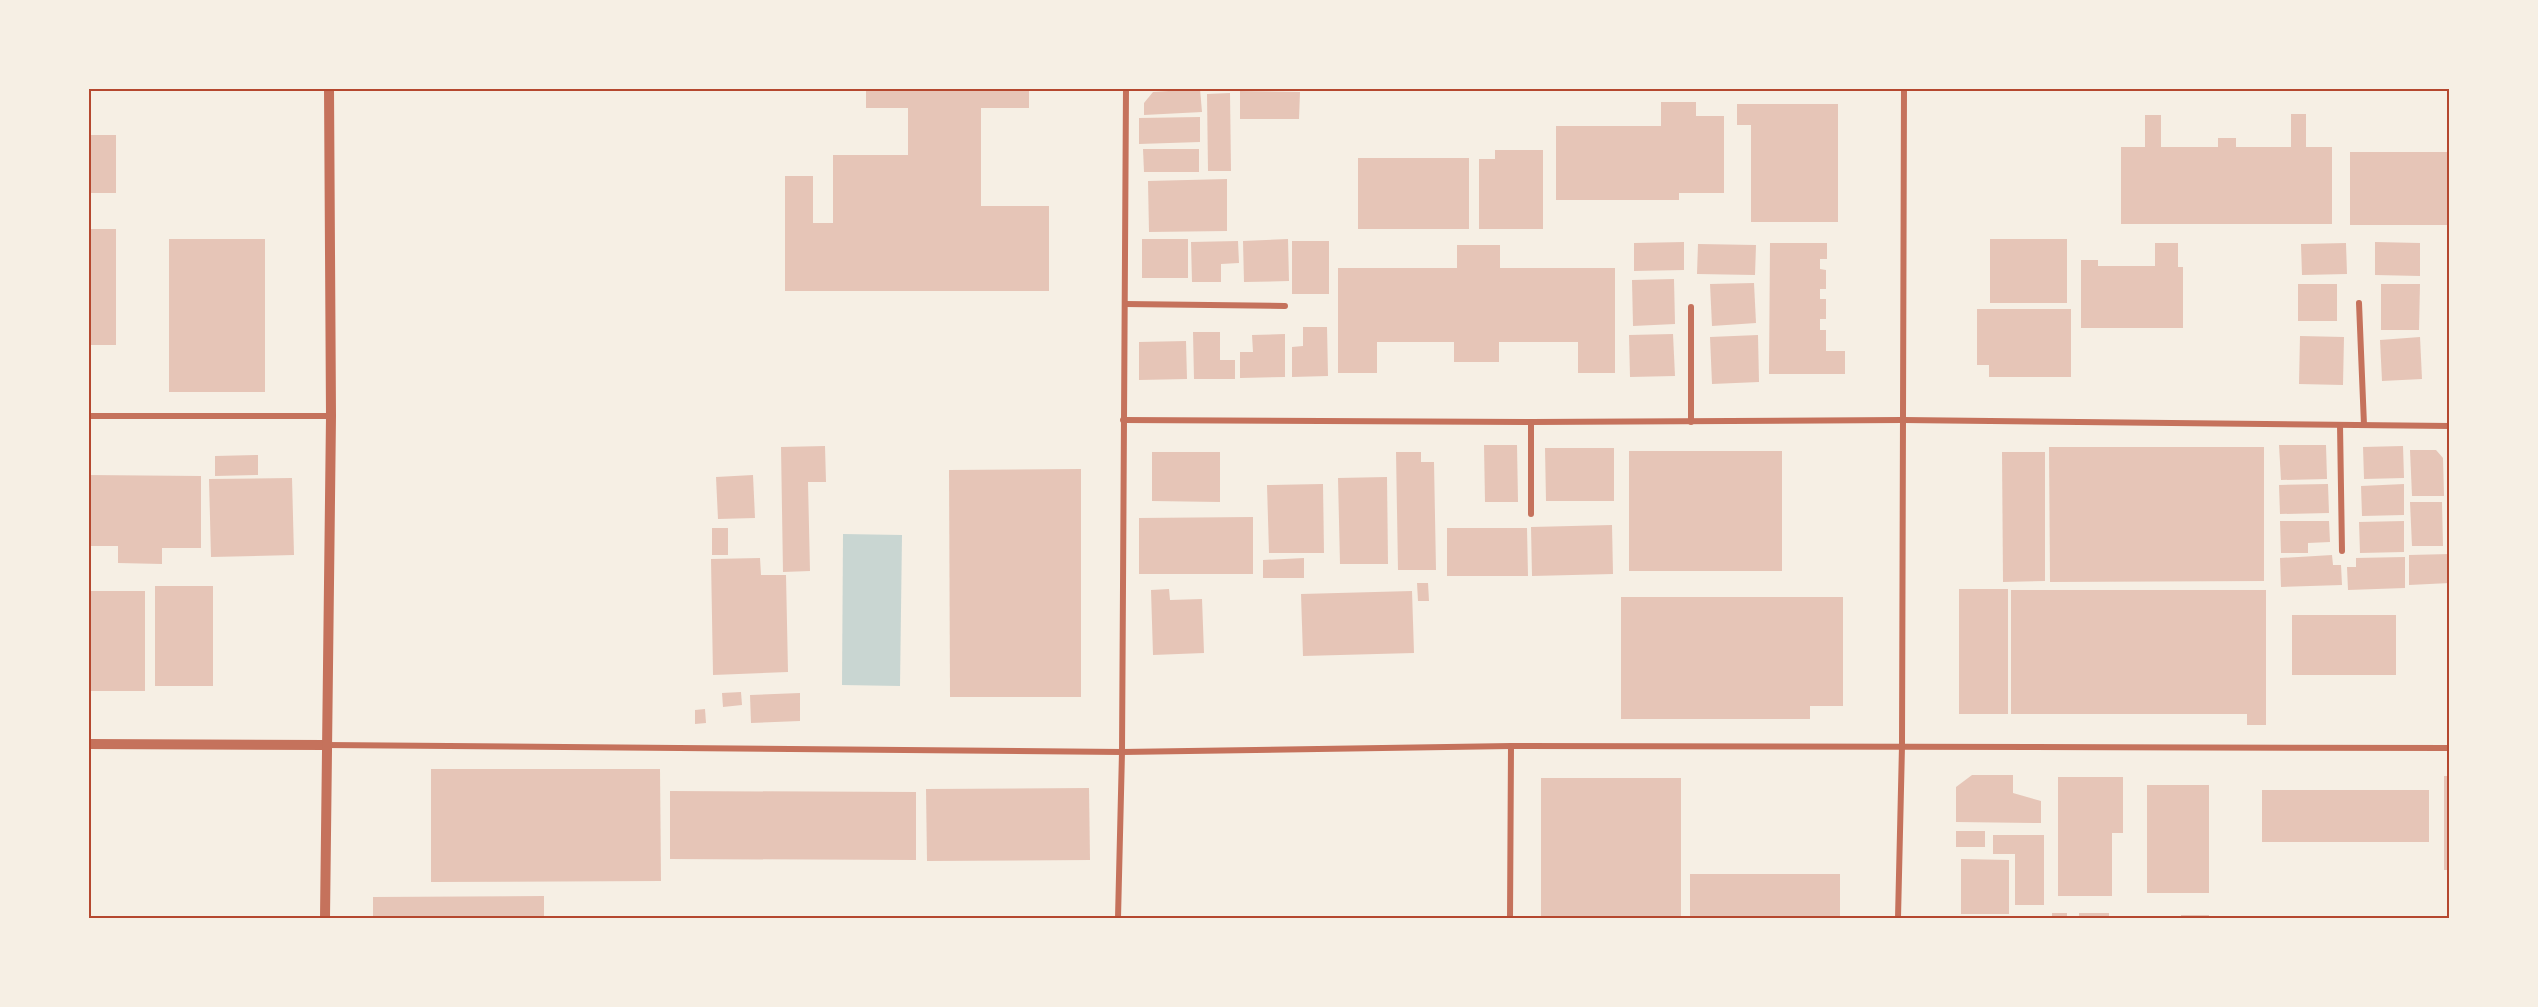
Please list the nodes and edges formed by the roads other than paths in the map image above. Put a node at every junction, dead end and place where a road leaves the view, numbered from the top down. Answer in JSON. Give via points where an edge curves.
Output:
{"nodes":[{"id":1,"x":329,"y":88,"type":"edge"},
{"id":2,"x":1126,"y":88,"type":"edge"},
{"id":3,"x":1904,"y":88,"type":"edge"},
{"id":4,"x":2359,"y":303,"type":"dead end"},
{"id":5,"x":1125,"y":304,"type":"junction"},
{"id":6,"x":1285,"y":306,"type":"dead end"},
{"id":7,"x":1691,"y":307,"type":"dead end"},
{"id":8,"x":88,"y":416,"type":"edge"},
{"id":9,"x":331,"y":416,"type":"junction"},
{"id":10,"x":1123,"y":420,"type":"junction"},
{"id":11,"x":1903,"y":420,"type":"junction"},
{"id":12,"x":1531,"y":422,"type":"junction"},
{"id":13,"x":1691,"y":422,"type":"junction"},
{"id":14,"x":2340,"y":425,"type":"junction"},
{"id":15,"x":2364,"y":425,"type":"junction"},
{"id":16,"x":2450,"y":426,"type":"edge"},
{"id":17,"x":1531,"y":514,"type":"dead end"},
{"id":18,"x":2342,"y":551,"type":"dead end"},
{"id":19,"x":88,"y":744,"type":"edge"},
{"id":20,"x":326,"y":745,"type":"junction"},
{"id":21,"x":1511,"y":746,"type":"junction"},
{"id":22,"x":1902,"y":746,"type":"junction"},
{"id":23,"x":2450,"y":748,"type":"edge"},
{"id":24,"x":1122,"y":752,"type":"junction"},
{"id":25,"x":325,"y":918,"type":"edge"},
{"id":26,"x":1118,"y":918,"type":"edge"},
{"id":27,"x":1510,"y":918,"type":"edge"},
{"id":28,"x":1898,"y":918,"type":"edge"}],
"edges":[{"from":1,"to":9,"type":"street"},
{"from":2,"to":5,"type":"street"},
{"from":3,"to":11,"type":"street"},
{"from":4,"to":15,"type":"street"},
{"from":5,"to":6,"type":"street"},
{"from":5,"to":10,"type":"street"},
{"from":7,"to":13,"type":"street"},
{"from":8,"to":9,"type":"street"},
{"from":9,"to":20,"type":"street"},
{"from":10,"to":12,"type":"street"},
{"from":10,"to":24,"type":"street"},
{"from":11,"to":13,"type":"street"},
{"from":11,"to":14,"type":"street"},
{"from":11,"to":22,"type":"street"},
{"from":12,"to":13,"type":"street"},
{"from":12,"to":17,"type":"street"},
{"from":14,"to":15,"type":"street"},
{"from":14,"to":18,"type":"street"},
{"from":15,"to":16,"type":"street"},
{"from":19,"to":20,"type":"street"},
{"from":20,"to":24,"type":"street"},
{"from":20,"to":25,"type":"street"},
{"from":21,"to":22,"type":"street"},
{"from":21,"to":24,"type":"street"},
{"from":21,"to":27,"type":"street"},
{"from":22,"to":23,"type":"street"},
{"from":22,"to":28,"type":"street"},
{"from":24,"to":26,"type":"street"}]}
